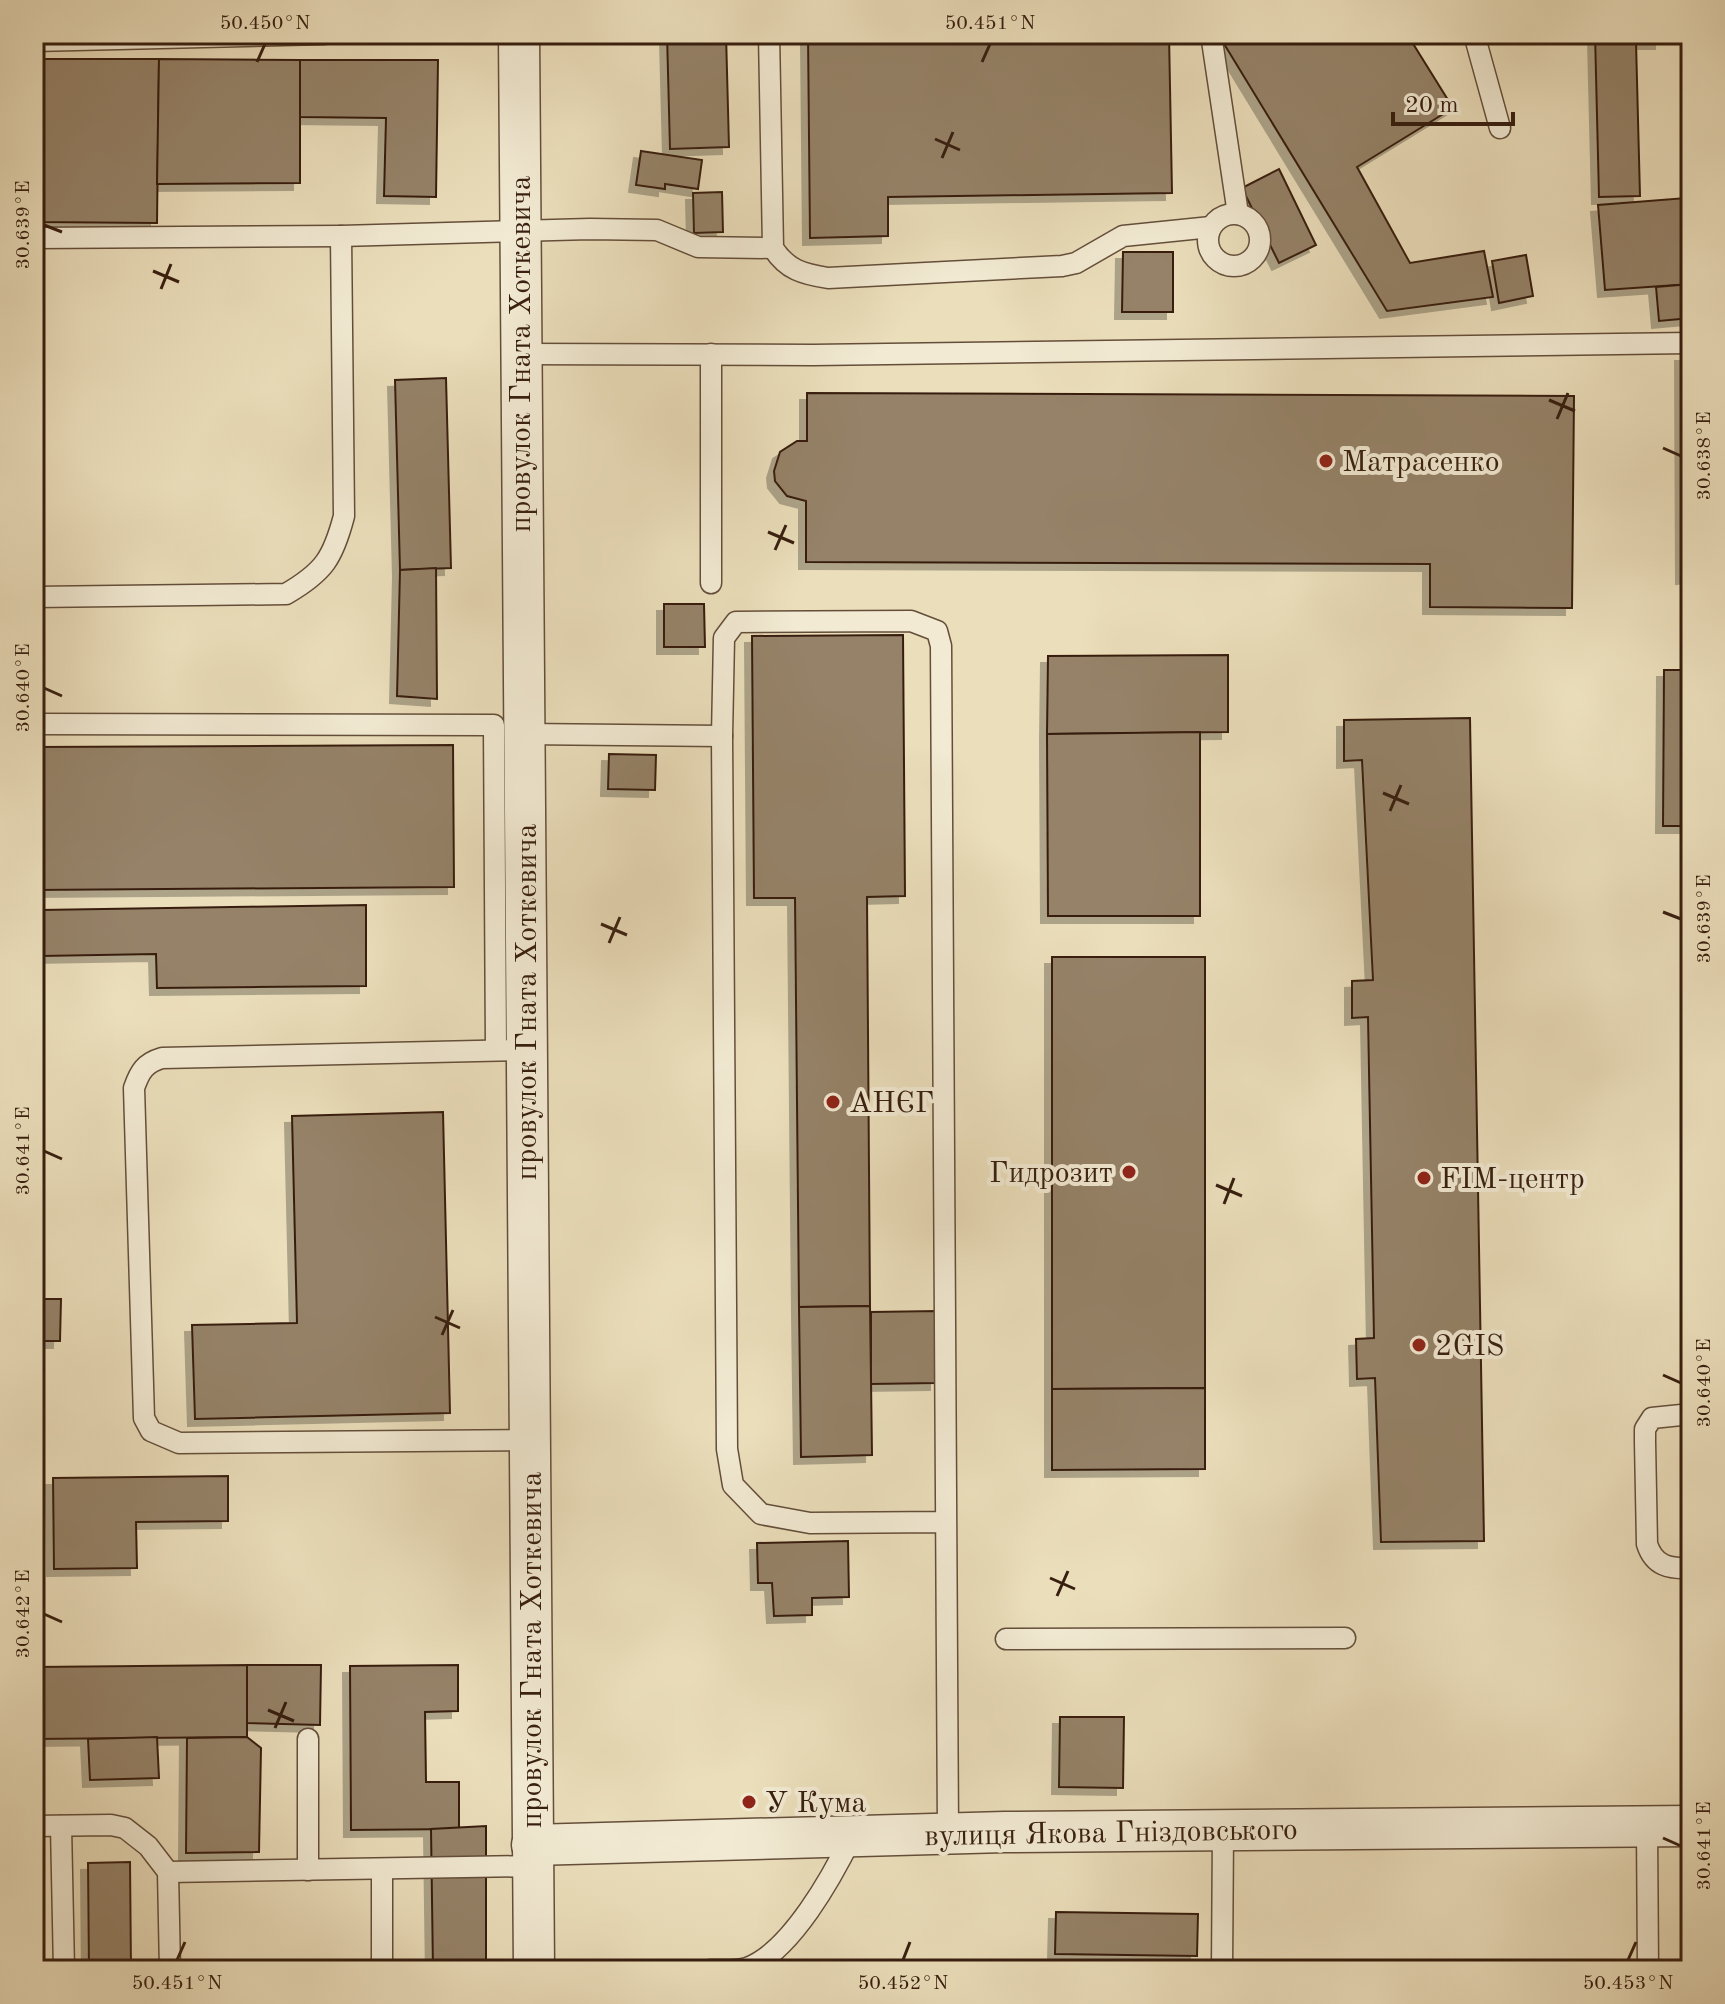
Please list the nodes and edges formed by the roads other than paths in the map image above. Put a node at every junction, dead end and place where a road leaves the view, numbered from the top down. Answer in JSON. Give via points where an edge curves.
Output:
{"nodes":[{"id":1,"x":324,"y":34,"type":"edge"},
{"id":2,"x":519,"y":34,"type":"edge"},
{"id":3,"x":769,"y":34,"type":"edge"},
{"id":4,"x":1211,"y":34,"type":"edge"},
{"id":5,"x":1474,"y":34,"type":"edge"},
{"id":6,"x":34,"y":41,"type":"edge"},
{"id":7,"x":1500,"y":128,"type":"dead end"},
{"id":8,"x":1236,"y":204,"type":"junction"},
{"id":9,"x":1211,"y":227,"type":"junction"},
{"id":10,"x":1189,"y":228,"type":"junction"},
{"id":11,"x":519,"y":231,"type":"junction"},
{"id":12,"x":341,"y":236,"type":"junction"},
{"id":13,"x":34,"y":238,"type":"edge"},
{"id":14,"x":773,"y":248,"type":"junction"},
{"id":15,"x":1691,"y":343,"type":"edge"},
{"id":16,"x":519,"y":354,"type":"junction"},
{"id":17,"x":711,"y":354,"type":"junction"},
{"id":18,"x":711,"y":583,"type":"dead end"},
{"id":19,"x":34,"y":597,"type":"edge"},
{"id":20,"x":34,"y":724,"type":"edge"},
{"id":21,"x":524,"y":734,"type":"junction"},
{"id":22,"x":722,"y":736,"type":"junction"},
{"id":23,"x":511,"y":1050,"type":"junction"},
{"id":24,"x":1691,"y":1414,"type":"edge"},
{"id":25,"x":529,"y":1440,"type":"junction"},
{"id":26,"x":945,"y":1522,"type":"junction"},
{"id":27,"x":1691,"y":1568,"type":"edge"},
{"id":28,"x":1345,"y":1638,"type":"dead end"},
{"id":29,"x":1006,"y":1639,"type":"dead end"},
{"id":30,"x":308,"y":1739,"type":"dead end"},
{"id":31,"x":34,"y":1826,"type":"edge"},
{"id":32,"x":61,"y":1826,"type":"junction"},
{"id":33,"x":1691,"y":1826,"type":"edge"},
{"id":34,"x":1647,"y":1827,"type":"junction"},
{"id":35,"x":1223,"y":1830,"type":"junction"},
{"id":36,"x":948,"y":1833,"type":"junction"},
{"id":37,"x":852,"y":1836,"type":"junction"},
{"id":38,"x":532,"y":1856,"type":"junction"},
{"id":39,"x":382,"y":1869,"type":"junction"},
{"id":40,"x":308,"y":1870,"type":"junction"},
{"id":41,"x":168,"y":1872,"type":"junction"},
{"id":42,"x":64,"y":1970,"type":"edge"},
{"id":43,"x":170,"y":1970,"type":"edge"},
{"id":44,"x":382,"y":1970,"type":"edge"},
{"id":45,"x":534,"y":1970,"type":"edge"},
{"id":46,"x":710,"y":1970,"type":"edge"},
{"id":47,"x":1222,"y":1970,"type":"edge"},
{"id":48,"x":1648,"y":1970,"type":"edge"}],
"edges":[{"from":1,"to":6,"type":"lane"},
{"from":2,"to":11,"type":"street","name":"провулок Гната Хоткевича"},
{"from":3,"to":14,"type":"lane"},
{"from":4,"to":8,"type":"lane"},
{"from":5,"to":7,"type":"lane"},
{"from":8,"to":9,"type":"lane"},
{"from":8,"to":9,"type":"lane","via":[[1260,237],[1257,254],[1243,265],[1225,265],[1211,254]]},
{"from":8,"to":10,"type":"lane"},
{"from":9,"to":10,"type":"lane"},
{"from":10,"to":14,"type":"lane","via":[[1123,236],[1062,266],[905,275],[828,278],[801,273],[784,264]]},
{"from":11,"to":12,"type":"lane"},
{"from":11,"to":14,"type":"lane","via":[[657,230],[698,247]]},
{"from":11,"to":16,"type":"street","name":"провулок Гната Хоткевича"},
{"from":12,"to":13,"type":"lane"},
{"from":12,"to":19,"type":"lane","via":[[344,516],[334,552],[314,578],[286,594]]},
{"from":15,"to":17,"type":"lane"},
{"from":16,"to":17,"type":"lane"},
{"from":16,"to":21,"type":"street","name":"провулок Гната Хоткевича"},
{"from":17,"to":18,"type":"lane"},
{"from":20,"to":23,"type":"lane","via":[[494,725]]},
{"from":21,"to":22,"type":"lane"},
{"from":21,"to":23,"type":"street","name":"провулок Гната Хоткевича"},
{"from":22,"to":26,"type":"lane","via":[[727,1449],[733,1485],[761,1514],[810,1523]]},
{"from":22,"to":26,"type":"lane","via":[[724,638],[736,622],[911,621],[937,631]]},
{"from":23,"to":25,"type":"street","name":"провулок Гната Хоткевича"},
{"from":23,"to":25,"type":"lane","via":[[162,1058],[139,1072],[134,1088],[144,1418],[151,1431],[179,1443]]},
{"from":24,"to":27,"type":"lane","via":[[1652,1418],[1645,1442],[1651,1557],[1661,1565]]},
{"from":25,"to":38,"type":"street","name":"провулок Гната Хоткевича"},
{"from":26,"to":36,"type":"lane"},
{"from":28,"to":29,"type":"lane"},
{"from":30,"to":40,"type":"lane"},
{"from":31,"to":32,"type":"lane"},
{"from":32,"to":41,"type":"lane","via":[[125,1828]]},
{"from":32,"to":42,"type":"lane"},
{"from":33,"to":34,"type":"street","name":"вулиця Якова Гніздовського"},
{"from":34,"to":35,"type":"street","name":"вулиця Якова Гніздовського"},
{"from":34,"to":48,"type":"lane"},
{"from":35,"to":36,"type":"street","name":"вулиця Якова Гніздовського"},
{"from":35,"to":47,"type":"lane"},
{"from":36,"to":37,"type":"street","name":"вулиця Якова Гніздовського"},
{"from":37,"to":38,"type":"street","name":"вулиця Якова Гніздовського"},
{"from":37,"to":46,"type":"lane","via":[[832,1877],[785,1939],[746,1968]]},
{"from":38,"to":39,"type":"lane"},
{"from":38,"to":45,"type":"street","name":"провулок Гната Хоткевича"},
{"from":39,"to":40,"type":"lane"},
{"from":39,"to":44,"type":"lane"},
{"from":40,"to":41,"type":"lane"},
{"from":41,"to":43,"type":"lane"}]}
